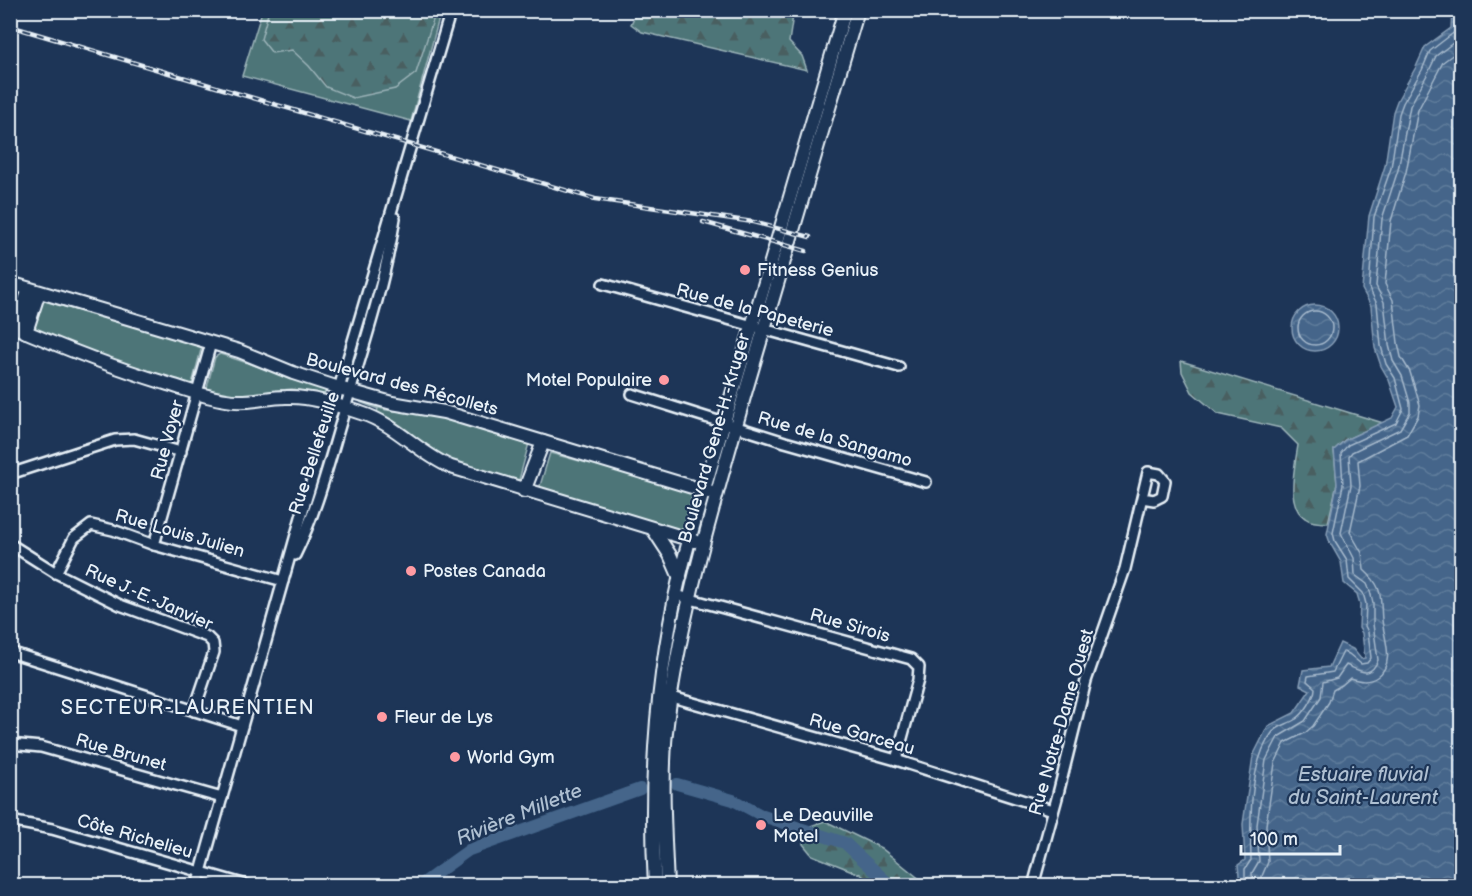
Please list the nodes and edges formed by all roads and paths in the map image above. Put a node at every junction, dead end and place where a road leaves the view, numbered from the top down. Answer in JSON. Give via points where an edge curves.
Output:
{"nodes":[{"id":1,"x":451,"y":10,"type":"edge"},
{"id":2,"x":845,"y":10,"type":"edge"},
{"id":3,"x":858,"y":10,"type":"edge"},
{"id":4,"x":10,"y":283,"type":"edge"},
{"id":5,"x":603,"y":284,"type":"dead end"},
{"id":6,"x":34,"y":290,"type":"junction"},
{"id":7,"x":758,"y":326,"type":"junction"},
{"id":8,"x":18,"y":328,"type":"edge"},
{"id":9,"x":211,"y":343,"type":"junction"},
{"id":10,"x":899,"y":367,"type":"dead end"},
{"id":11,"x":345,"y":390,"type":"junction"},
{"id":12,"x":196,"y":393,"type":"junction"},
{"id":13,"x":632,"y":394,"type":"dead end"},
{"id":14,"x":340,"y":407,"type":"junction"},
{"id":15,"x":730,"y":425,"type":"junction"},
{"id":16,"x":543,"y":442,"type":"junction"},
{"id":17,"x":181,"y":452,"type":"junction"},
{"id":18,"x":10,"y":474,"type":"edge"},
{"id":19,"x":926,"y":482,"type":"dead end"},
{"id":20,"x":524,"y":490,"type":"junction"},
{"id":21,"x":710,"y":492,"type":"junction"},
{"id":22,"x":1142,"y":498,"type":"junction"},
{"id":23,"x":653,"y":529,"type":"junction"},
{"id":24,"x":696,"y":541,"type":"junction"},
{"id":25,"x":154,"y":545,"type":"junction"},
{"id":26,"x":11,"y":548,"type":"edge"},
{"id":27,"x":56,"y":573,"type":"junction"},
{"id":28,"x":284,"y":577,"type":"junction"},
{"id":29,"x":680,"y":578,"type":"junction"},
{"id":30,"x":676,"y":595,"type":"junction"},
{"id":31,"x":689,"y":598,"type":"junction"},
{"id":32,"x":10,"y":652,"type":"edge"},
{"id":33,"x":665,"y":695,"type":"junction"},
{"id":34,"x":194,"y":711,"type":"junction"},
{"id":35,"x":242,"y":726,"type":"junction"},
{"id":36,"x":10,"y":744,"type":"edge"},
{"id":37,"x":896,"y":760,"type":"junction"},
{"id":38,"x":222,"y":798,"type":"junction"},
{"id":39,"x":1053,"y":810,"type":"junction"},
{"id":40,"x":10,"y":821,"type":"edge"},
{"id":41,"x":201,"y":872,"type":"junction"},
{"id":42,"x":197,"y":885,"type":"edge"},
{"id":43,"x":250,"y":885,"type":"edge"},
{"id":44,"x":655,"y":885,"type":"edge"},
{"id":45,"x":667,"y":885,"type":"edge"},
{"id":46,"x":1033,"y":885,"type":"edge"}],
"edges":[{"from":1,"to":11,"type":"street","name":"Rue Bellefeuille"},
{"from":2,"to":7,"type":"main road","name":"Boulevard Gene-H.-Kruger"},
{"from":3,"to":7,"type":"main road","name":"Boulevard Gene-H.-Kruger"},
{"from":4,"to":6,"type":"main road","name":"Boulevard des Récollets"},
{"from":5,"to":7,"type":"street","name":"Rue de la Papeterie"},
{"from":6,"to":8,"type":"main road"},
{"from":6,"to":9,"type":"main road","name":"Boulevard des Récollets"},
{"from":7,"to":10,"type":"street","name":"Rue de la Papeterie"},
{"from":7,"to":15,"type":"main road","name":"Boulevard Gene-H.-Kruger"},
{"from":8,"to":12,"type":"main road","via":[[107,365]]},
{"from":9,"to":11,"type":"main road","name":"Boulevard des Récollets"},
{"from":9,"to":12,"type":"street","name":"Rue Voyer"},
{"from":11,"to":14,"type":"street","name":"Rue Bellefeuille"},
{"from":11,"to":16,"type":"main road","name":"Boulevard des Récollets","via":[[441,412]]},
{"from":12,"to":14,"type":"main road","via":[[232,401],[291,397]]},
{"from":12,"to":17,"type":"street","name":"Rue Voyer"},
{"from":13,"to":15,"type":"street","name":"Rue de la Sangamo"},
{"from":14,"to":20,"type":"main road","via":[[386,423],[447,466]]},
{"from":14,"to":28,"type":"street","name":"Rue Bellefeuille"},
{"from":15,"to":19,"type":"street","name":"Rue de la Sangamo"},
{"from":15,"to":21,"type":"main road","name":"Boulevard Gene-H.-Kruger"},
{"from":16,"to":20,"type":"main road"},
{"from":16,"to":21,"type":"main road","name":"Boulevard des Récollets"},
{"from":17,"to":18,"type":"street","via":[[134,439],[115,440]]},
{"from":17,"to":25,"type":"street","name":"Rue Voyer"},
{"from":20,"to":23,"type":"main road"},
{"from":21,"to":24,"type":"main road","name":"Boulevard Gene-H.-Kruger"},
{"from":22,"to":22,"type":"street","name":"Rue Notre-Dame Ouest","via":[[1154,500],[1162,496],[1165,481],[1159,474],[1148,472]]},
{"from":22,"to":39,"type":"street","name":"Rue Notre-Dame Ouest","via":[[1125,569],[1086,681]]},
{"from":23,"to":24,"type":"main road"},
{"from":23,"to":29,"type":"main road"},
{"from":24,"to":29,"type":"main road","name":"Boulevard Gene-H.-Kruger"},
{"from":24,"to":31,"type":"main road","name":"Boulevard Gene-H.-Kruger"},
{"from":25,"to":27,"type":"street","name":"Rue Louis Julien","via":[[91,525],[74,538]]},
{"from":25,"to":28,"type":"street","name":"Rue Louis Julien"},
{"from":26,"to":27,"type":"street","name":"Rue J.-E.-Janvier"},
{"from":27,"to":34,"type":"street","name":"Rue J.-E.-Janvier","via":[[120,605],[207,637],[213,643],[214,652]]},
{"from":28,"to":35,"type":"street","name":"Rue Bellefeuille"},
{"from":29,"to":30,"type":"main road","name":"Boulevard Gene-H.-Kruger"},
{"from":30,"to":31,"type":"street","name":"Rue Sirois"},
{"from":30,"to":33,"type":"main road","name":"Boulevard Gene-H.-Kruger"},
{"from":31,"to":33,"type":"main road","name":"Boulevard Gene-H.-Kruger"},
{"from":31,"to":37,"type":"street","name":"Rue Sirois","via":[[911,659],[919,667],[918,680]]},
{"from":32,"to":34,"type":"street"},
{"from":33,"to":37,"type":"street","name":"Rue Garceau"},
{"from":33,"to":44,"type":"main road","name":"Boulevard Gene-H.-Kruger","via":[[655,734]]},
{"from":33,"to":45,"type":"main road","name":"Boulevard Gene-H.-Kruger"},
{"from":34,"to":35,"type":"street"},
{"from":35,"to":38,"type":"street","name":"Rue Bellefeuille"},
{"from":36,"to":38,"type":"street","name":"Rue Brunet","via":[[41,747]]},
{"from":37,"to":39,"type":"street","name":"Rue Garceau"},
{"from":38,"to":41,"type":"street","name":"Rue Bellefeuille"},
{"from":39,"to":46,"type":"street","name":"Rue Notre-Dame Ouest"},
{"from":40,"to":41,"type":"street","name":"Côte Richelieu","via":[[52,829]]},
{"from":41,"to":42,"type":"street","name":"Rue Bellefeuille"},
{"from":41,"to":43,"type":"street","name":"Côte Richelieu"}]}
